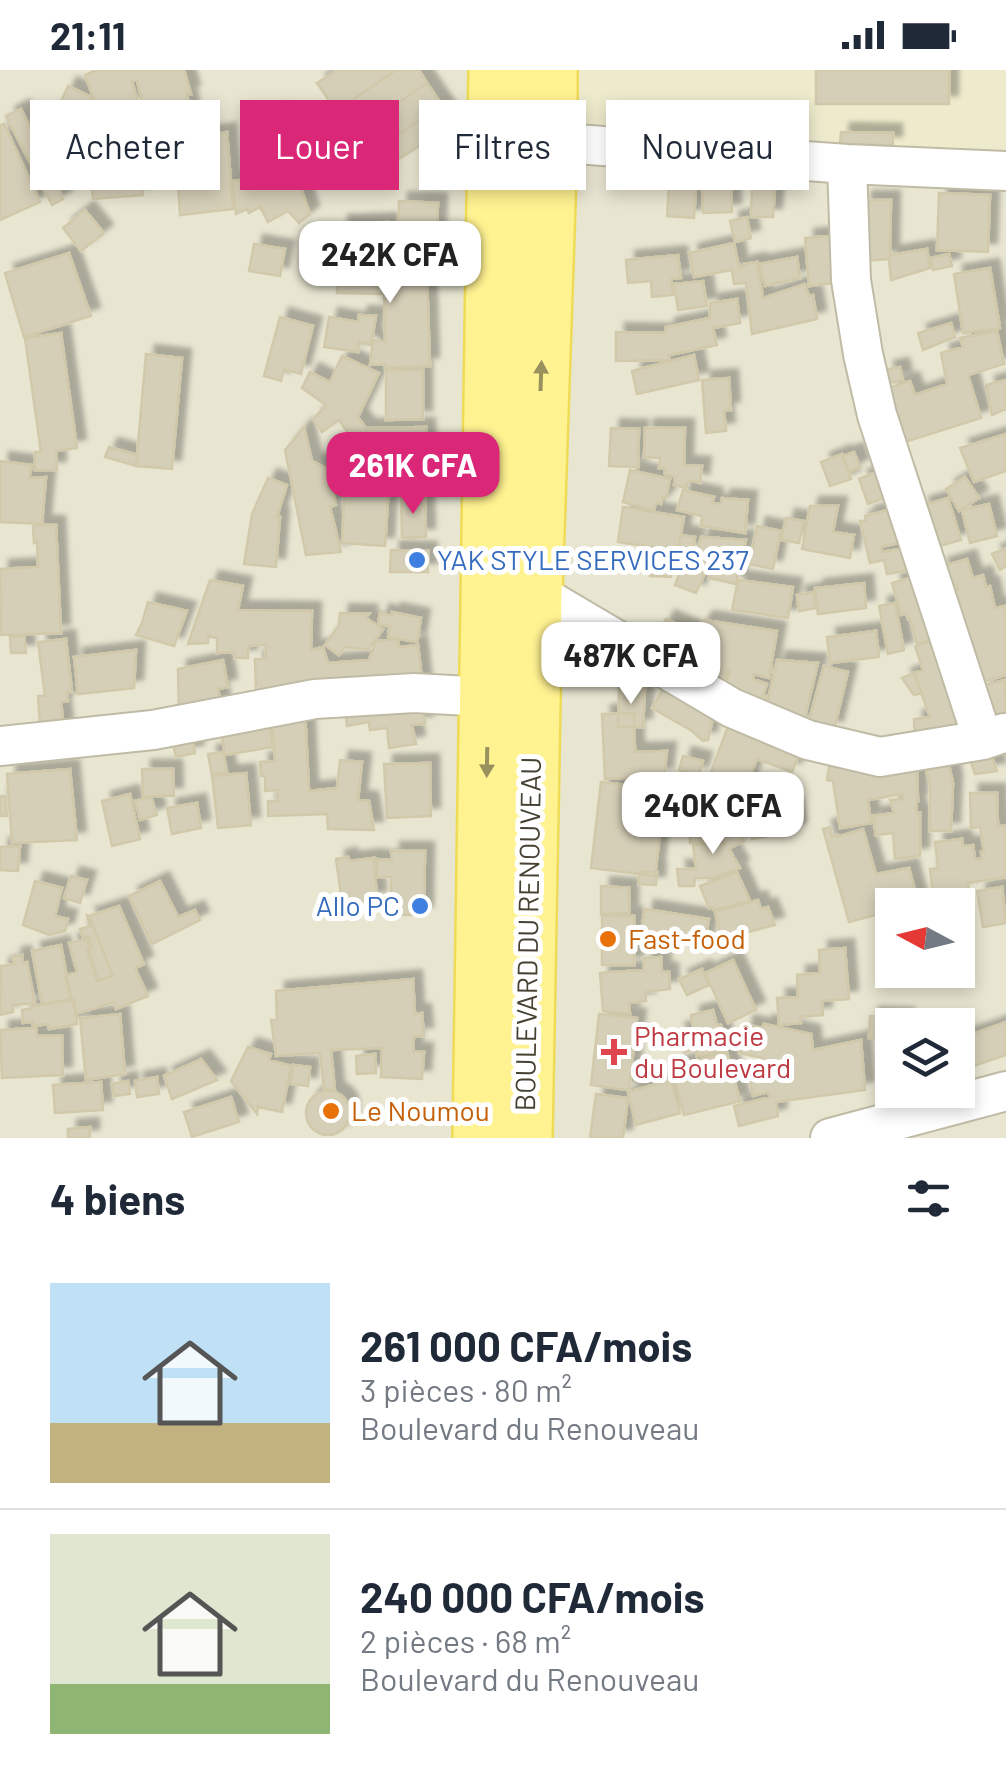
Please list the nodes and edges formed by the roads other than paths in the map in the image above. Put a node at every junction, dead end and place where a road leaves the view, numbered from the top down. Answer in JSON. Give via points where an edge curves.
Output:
{"nodes":[{"id":1,"x":496,"y":70,"type":"edge"},
{"id":2,"x":549,"y":70,"type":"edge"},
{"id":3,"x":549,"y":100,"type":"edge"},
{"id":4,"x":586,"y":145,"type":"edge"},
{"id":5,"x":848,"y":164,"type":"junction"},
{"id":6,"x":1006,"y":170,"type":"edge"},
{"id":7,"x":547,"y":190,"type":"edge"},
{"id":8,"x":534,"y":592,"type":"junction"},
{"id":9,"x":488,"y":697,"type":"junction"},
{"id":10,"x":994,"y":736,"type":"edge"},
{"id":11,"x":0,"y":746,"type":"edge"},
{"id":12,"x":1006,"y":1092,"type":"edge"},
{"id":13,"x":481,"y":1138,"type":"edge"},
{"id":14,"x":524,"y":1138,"type":"edge"},
{"id":15,"x":830,"y":1138,"type":"edge"}],
"edges":[{"from":1,"to":9,"type":"main road","name":"BOULEVARD DU RENOUVEAU"},
{"from":2,"to":3,"type":"main road","name":"BOULEVARD DU RENOUVEAU"},
{"from":4,"to":5,"type":"street"},
{"from":5,"to":6,"type":"street"},
{"from":5,"to":10,"type":"street","via":[[852,280],[866,369],[883,433]]},
{"from":8,"to":7,"type":"main road","name":"BOULEVARD DU RENOUVEAU","one_way":true},
{"from":8,"to":10,"type":"street","via":[[732,708],[808,740],[880,757]]},
{"from":8,"to":14,"type":"main road","name":"BOULEVARD DU RENOUVEAU"},
{"from":9,"to":11,"type":"street","via":[[315,700],[153,730]]},
{"from":9,"to":13,"type":"main road","name":"BOULEVARD DU RENOUVEAU","one_way":true},
{"from":12,"to":15,"type":"street"}]}
